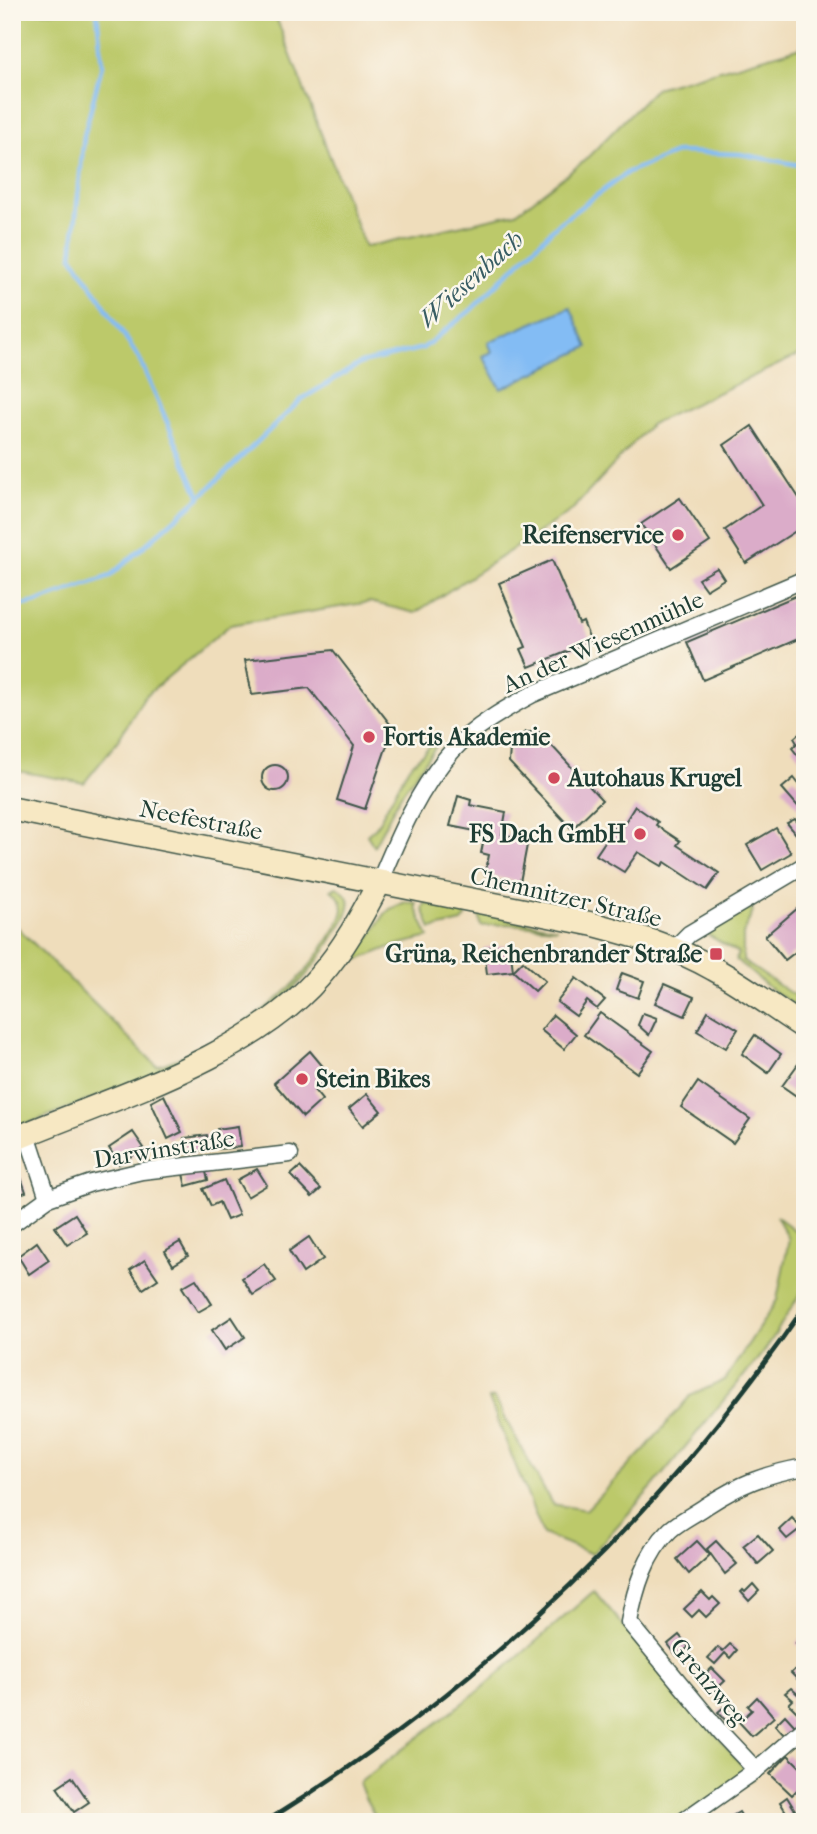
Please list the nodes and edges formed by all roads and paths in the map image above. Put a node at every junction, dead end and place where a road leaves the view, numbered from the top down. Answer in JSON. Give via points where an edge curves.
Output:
{"nodes":[{"id":1,"x":805,"y":579,"type":"edge"},
{"id":2,"x":12,"y":810,"type":"edge"},
{"id":3,"x":805,"y":865,"type":"edge"},
{"id":4,"x":379,"y":883,"type":"junction"},
{"id":5,"x":674,"y":949,"type":"junction"},
{"id":6,"x":805,"y":1028,"type":"edge"},
{"id":7,"x":20,"y":1137,"type":"edge"},
{"id":8,"x":290,"y":1154,"type":"dead end"},
{"id":9,"x":48,"y":1198,"type":"junction"},
{"id":10,"x":12,"y":1224,"type":"edge"},
{"id":11,"x":805,"y":1467,"type":"edge"},
{"id":12,"x":805,"y":1728,"type":"edge"},
{"id":13,"x":756,"y":1770,"type":"junction"},
{"id":14,"x":682,"y":1822,"type":"edge"}],
"edges":[{"from":1,"to":4,"type":"street","name":"An der Wiesenmühle","via":[[533,694],[480,726],[454,749],[427,785]]},
{"from":2,"to":4,"type":"main road","name":"Neefestraße"},
{"from":3,"to":5,"type":"street","via":[[689,934]]},
{"from":4,"to":5,"type":"main road","name":"Chemnitzer Straße","via":[[592,925]]},
{"from":4,"to":7,"type":"main road","via":[[319,977],[266,1022],[158,1082]]},
{"from":5,"to":6,"type":"main road","name":"Chemnitzer Straße","via":[[716,970]]},
{"from":7,"to":9,"type":"street"},
{"from":8,"to":9,"type":"street","name":"Darwinstraße","via":[[142,1171]]},
{"from":9,"to":10,"type":"street","name":"Darwinstraße"},
{"from":11,"to":13,"type":"street","name":"Grenzweg","via":[[752,1480],[671,1530],[650,1557],[634,1591],[629,1622]]},
{"from":12,"to":13,"type":"street"},
{"from":13,"to":14,"type":"street"}]}
